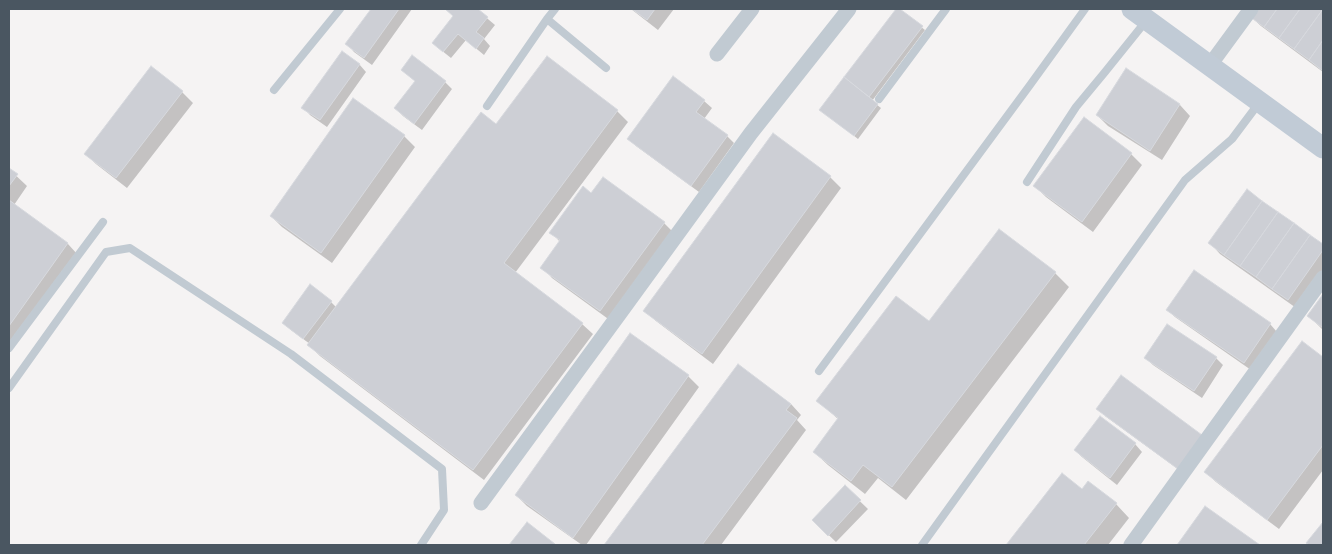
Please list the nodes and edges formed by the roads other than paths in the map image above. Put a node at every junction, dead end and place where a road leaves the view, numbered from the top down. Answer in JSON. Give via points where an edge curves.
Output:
{"nodes":[{"id":1,"x":340,"y":9,"type":"edge"},
{"id":2,"x":555,"y":9,"type":"edge"},
{"id":3,"x":752,"y":9,"type":"edge"},
{"id":4,"x":849,"y":9,"type":"edge"},
{"id":5,"x":1085,"y":9,"type":"edge"},
{"id":6,"x":1251,"y":9,"type":"edge"},
{"id":7,"x":943,"y":10,"type":"edge"},
{"id":8,"x":1140,"y":14,"type":"edge"},
{"id":9,"x":547,"y":19,"type":"junction"},
{"id":10,"x":717,"y":54,"type":"dead end"},
{"id":11,"x":1210,"y":65,"type":"junction"},
{"id":12,"x":606,"y":68,"type":"dead end"},
{"id":13,"x":274,"y":90,"type":"dead end"},
{"id":14,"x":880,"y":99,"type":"dead end"},
{"id":15,"x":1260,"y":102,"type":"junction"},
{"id":16,"x":487,"y":106,"type":"dead end"},
{"id":17,"x":1323,"y":148,"type":"edge"},
{"id":18,"x":1027,"y":182,"type":"dead end"},
{"id":19,"x":103,"y":222,"type":"dead end"},
{"id":20,"x":1323,"y":278,"type":"edge"},
{"id":21,"x":9,"y":348,"type":"edge"},
{"id":22,"x":819,"y":371,"type":"dead end"},
{"id":23,"x":9,"y":388,"type":"edge"},
{"id":24,"x":481,"y":503,"type":"dead end"},
{"id":25,"x":421,"y":545,"type":"edge"},
{"id":26,"x":922,"y":545,"type":"edge"},
{"id":27,"x":1131,"y":545,"type":"edge"}],
"edges":[{"from":1,"to":13,"type":"lane"},
{"from":2,"to":9,"type":"lane"},
{"from":3,"to":10,"type":"street"},
{"from":4,"to":24,"type":"street","via":[[750,133]]},
{"from":5,"to":22,"type":"lane"},
{"from":6,"to":11,"type":"street"},
{"from":7,"to":14,"type":"lane"},
{"from":8,"to":11,"type":"main road"},
{"from":8,"to":18,"type":"lane","via":[[1105,72],[1076,107]]},
{"from":9,"to":12,"type":"lane"},
{"from":9,"to":16,"type":"lane"},
{"from":11,"to":15,"type":"main road"},
{"from":15,"to":17,"type":"main road"},
{"from":15,"to":26,"type":"lane","via":[[1232,139],[1186,180]]},
{"from":19,"to":21,"type":"lane"},
{"from":20,"to":27,"type":"street"},
{"from":23,"to":25,"type":"lane","via":[[106,252],[130,248],[291,354],[442,469],[444,510]]}]}
